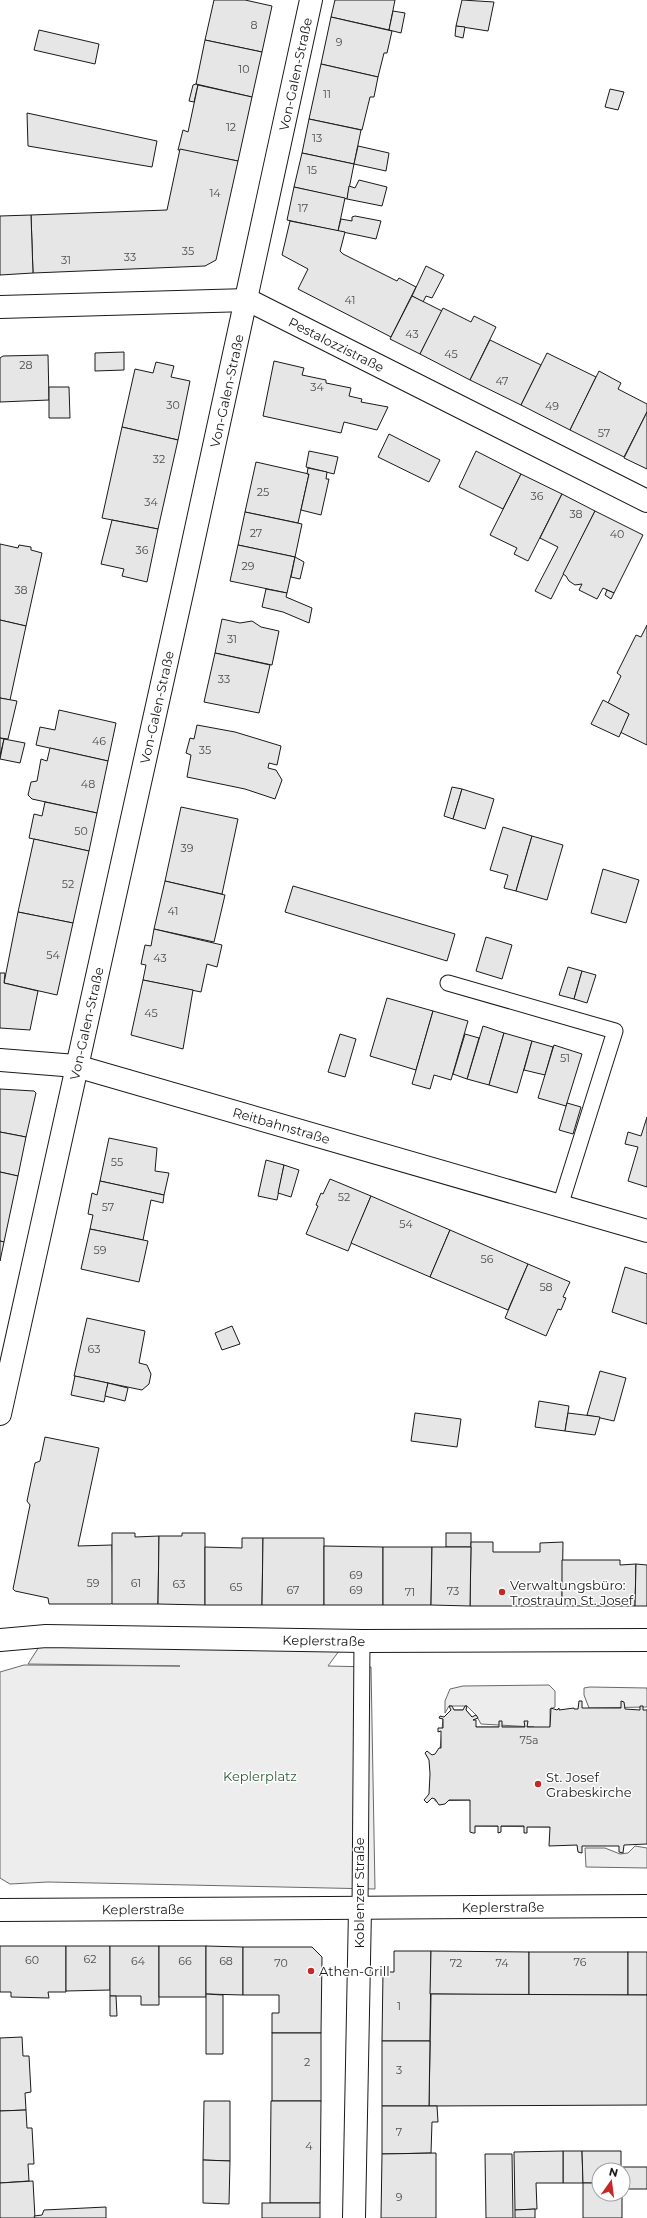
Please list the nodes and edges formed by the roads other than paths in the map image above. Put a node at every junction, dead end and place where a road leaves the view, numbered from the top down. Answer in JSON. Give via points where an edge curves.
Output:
{"nodes":[{"id":1,"x":311,"y":0,"type":"edge"},
{"id":2,"x":248,"y":300,"type":"junction"},
{"id":3,"x":0,"y":307,"type":"edge"},
{"id":4,"x":647,"y":501,"type":"edge"},
{"id":5,"x":448,"y":983,"type":"dead end"},
{"id":6,"x":0,"y":1060,"type":"edge"},
{"id":7,"x":76,"y":1066,"type":"junction"},
{"id":8,"x":560,"y":1206,"type":"junction"},
{"id":9,"x":647,"y":1231,"type":"edge"},
{"id":10,"x":0,"y":1414,"type":"edge"},
{"id":11,"x":0,"y":1640,"type":"edge"},
{"id":12,"x":647,"y":1640,"type":"edge"},
{"id":13,"x":362,"y":1641,"type":"junction"},
{"id":14,"x":647,"y":1906,"type":"edge"},
{"id":15,"x":360,"y":1909,"type":"junction"},
{"id":16,"x":0,"y":1910,"type":"edge"},
{"id":17,"x":354,"y":2218,"type":"edge"}],
"edges":[{"from":1,"to":2,"type":"street","name":"Von-Galen-Straße"},
{"from":2,"to":3,"type":"street","name":"Pestalozzistraße"},
{"from":2,"to":4,"type":"street","name":"Pestalozzistraße"},
{"from":2,"to":7,"type":"street","name":"Von-Galen-Straße"},
{"from":5,"to":8,"type":"lane","via":[[615,1031]]},
{"from":6,"to":7,"type":"street","name":"Reitbahnstraße"},
{"from":7,"to":8,"type":"street","name":"Reitbahnstraße"},
{"from":7,"to":10,"type":"street","name":"Von-Galen-Straße"},
{"from":8,"to":9,"type":"street","name":"Reitbahnstraße"},
{"from":11,"to":13,"type":"street","name":"Keplerstraße","via":[[46,1636]]},
{"from":12,"to":13,"type":"street","name":"Keplerstraße"},
{"from":13,"to":15,"type":"lane","name":"Koblenzer Straße"},
{"from":14,"to":15,"type":"street","name":"Keplerstraße"},
{"from":15,"to":16,"type":"street","name":"Keplerstraße"},
{"from":15,"to":17,"type":"street","name":"Koblenzer Straße"}]}
